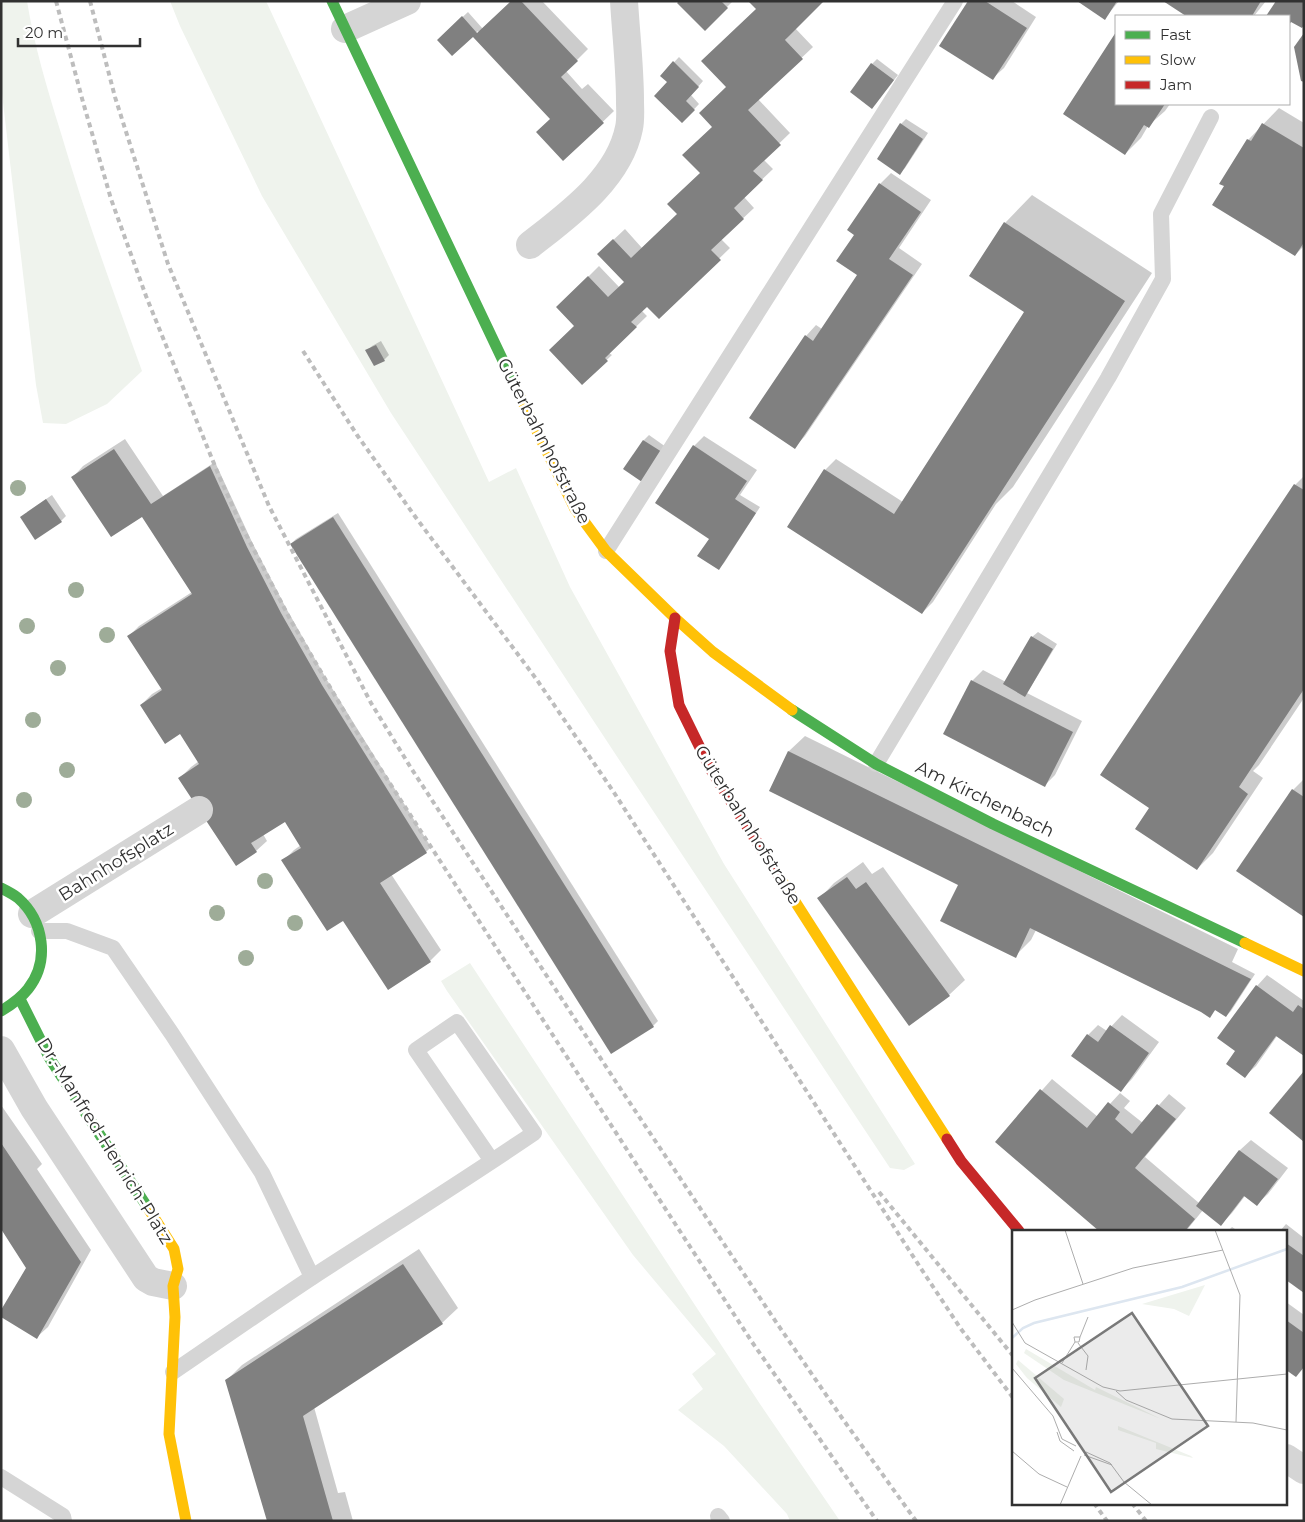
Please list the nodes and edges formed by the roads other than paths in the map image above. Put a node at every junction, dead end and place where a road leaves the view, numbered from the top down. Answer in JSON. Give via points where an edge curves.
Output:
{"nodes":[{"id":1,"x":332,"y":1,"type":"edge"},
{"id":2,"x":407,"y":1,"type":"edge"},
{"id":3,"x":624,"y":1,"type":"edge"},
{"id":4,"x":955,"y":1,"type":"edge"},
{"id":5,"x":345,"y":29,"type":"junction"},
{"id":6,"x":1211,"y":117,"type":"dead end"},
{"id":7,"x":530,"y":245,"type":"dead end"},
{"id":8,"x":606,"y":551,"type":"junction"},
{"id":9,"x":675,"y":618,"type":"junction"},
{"id":10,"x":876,"y":764,"type":"junction"},
{"id":11,"x":199,"y":810,"type":"dead end"},
{"id":12,"x":1,"y":888,"type":"edge"},
{"id":13,"x":35,"y":922,"type":"junction"},
{"id":14,"x":1304,"y":971,"type":"edge"},
{"id":15,"x":20,"y":999,"type":"junction"},
{"id":16,"x":1,"y":1011,"type":"edge"},
{"id":17,"x":1,"y":1050,"type":"edge"},
{"id":18,"x":492,"y":1161,"type":"junction"},
{"id":19,"x":1018,"y":1230,"type":"edge"},
{"id":20,"x":312,"y":1277,"type":"junction"},
{"id":21,"x":173,"y":1286,"type":"junction"},
{"id":22,"x":173,"y":1372,"type":"junction"},
{"id":23,"x":1288,"y":1459,"type":"edge"},
{"id":24,"x":1304,"y":1470,"type":"edge"},
{"id":25,"x":1,"y":1477,"type":"edge"},
{"id":26,"x":64,"y":1521,"type":"edge"},
{"id":27,"x":186,"y":1521,"type":"edge"}],
"edges":[{"from":1,"to":5,"type":"street","name":"Güterbahnhofstraße"},
{"from":2,"to":5,"type":"street"},
{"from":3,"to":7,"type":"street","via":[[630,127],[622,148],[608,173],[578,206]]},
{"from":4,"to":8,"type":"lane"},
{"from":5,"to":8,"type":"street","name":"Güterbahnhofstraße","via":[[533,426],[575,509]]},
{"from":6,"to":10,"type":"lane","via":[[1161,214],[1163,279],[1108,378]]},
{"from":8,"to":9,"type":"street","name":"Güterbahnhofstraße"},
{"from":9,"to":10,"type":"street","name":"Am Kirchenbach","via":[[713,652],[793,711]]},
{"from":9,"to":19,"type":"street","name":"Güterbahnhofstraße","via":[[670,651],[679,705],[711,770],[961,1161]]},
{"from":10,"to":14,"type":"street","name":"Am Kirchenbach","via":[[993,824]]},
{"from":11,"to":13,"type":"street","name":"Bahnhofsplatz"},
{"from":12,"to":13,"type":"street","via":[[17,898]]},
{"from":13,"to":15,"type":"street","via":[[42,949],[40,968]]},
{"from":13,"to":20,"type":"lane","via":[[113,948],[262,1173]]},
{"from":15,"to":16,"type":"street"},
{"from":15,"to":21,"type":"street","name":"Dr.-Manfred-Henrich-Platz","via":[[50,1059],[174,1249],[178,1269]]},
{"from":17,"to":21,"type":"street","via":[[34,1108],[146,1278]]},
{"from":18,"to":18,"type":"lane","via":[[534,1133],[457,1022],[416,1050]]},
{"from":18,"to":20,"type":"lane"},
{"from":20,"to":22,"type":"lane"},
{"from":21,"to":22,"type":"street","name":"Dr.-Manfred-Henrich-Platz"},
{"from":22,"to":27,"type":"street","name":"Dr.-Manfred-Henrich-Platz","via":[[170,1434]]},
{"from":23,"to":24,"type":"street"},
{"from":25,"to":26,"type":"lane","via":[[63,1516]]}]}
